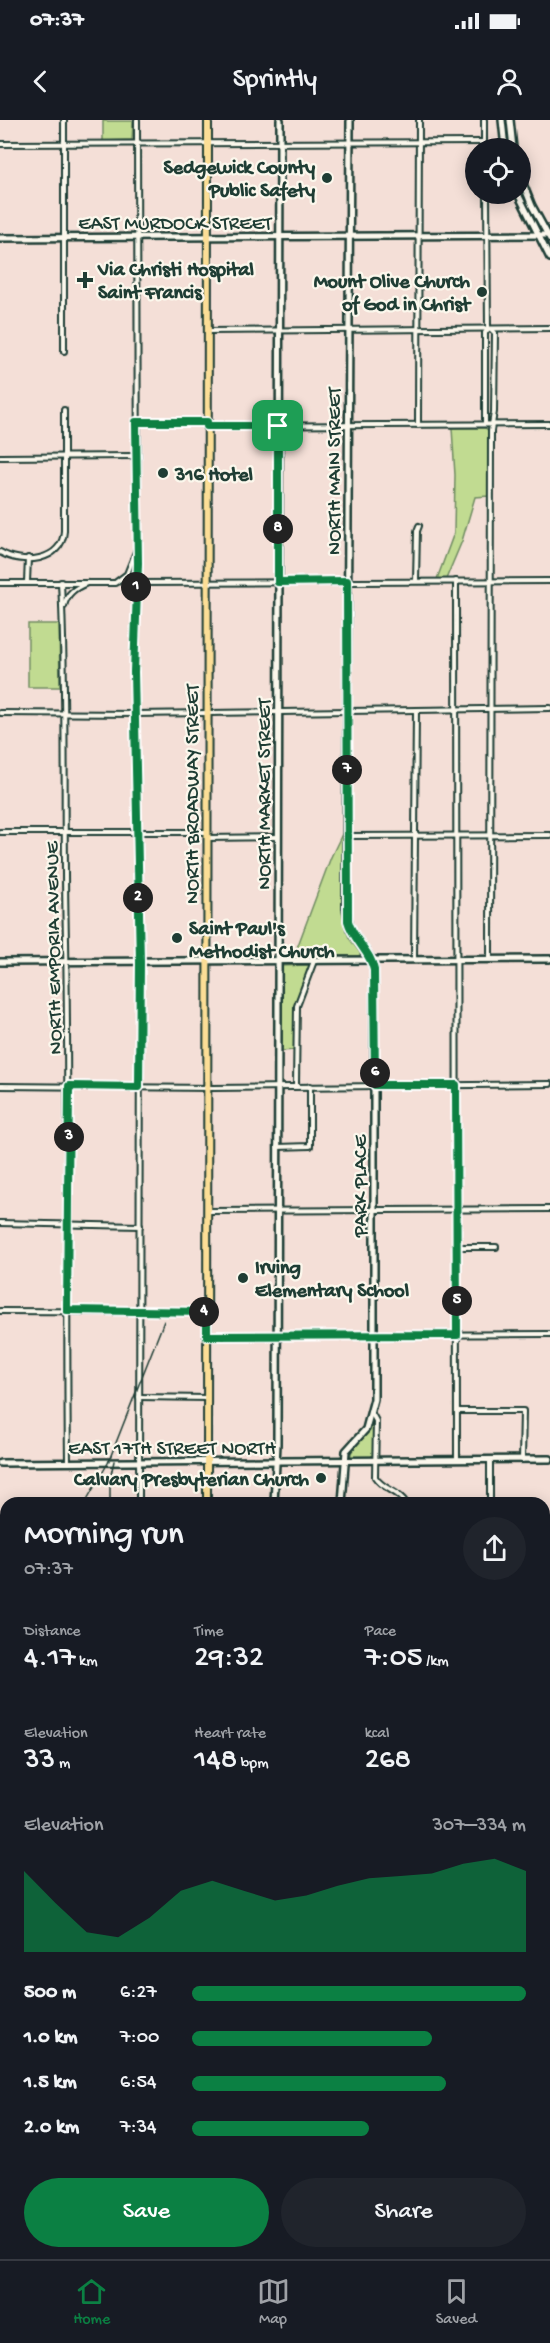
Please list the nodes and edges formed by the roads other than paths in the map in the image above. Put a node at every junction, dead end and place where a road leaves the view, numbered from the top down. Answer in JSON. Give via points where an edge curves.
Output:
{"nodes":[{"id":1,"x":64,"y":120,"type":"edge"},
{"id":2,"x":137,"y":120,"type":"edge"},
{"id":3,"x":208,"y":120,"type":"edge"},
{"id":4,"x":280,"y":120,"type":"edge"},
{"id":5,"x":350,"y":120,"type":"edge"},
{"id":6,"x":419,"y":120,"type":"edge"},
{"id":7,"x":484,"y":120,"type":"edge"},
{"id":8,"x":502,"y":120,"type":"edge"},
{"id":9,"x":510,"y":120,"type":"edge"},
{"id":10,"x":484,"y":138,"type":"edge"},
{"id":11,"x":504,"y":138,"type":"edge"},
{"id":12,"x":512,"y":138,"type":"edge"},
{"id":13,"x":350,"y":141,"type":"junction"},
{"id":14,"x":280,"y":142,"type":"junction"},
{"id":15,"x":419,"y":142,"type":"junction"},
{"id":16,"x":465,"y":142,"type":"edge"},
{"id":17,"x":137,"y":143,"type":"junction"},
{"id":18,"x":208,"y":143,"type":"junction"},
{"id":19,"x":0,"y":144,"type":"edge"},
{"id":20,"x":64,"y":144,"type":"junction"},
{"id":21,"x":487,"y":204,"type":"edge"},
{"id":22,"x":523,"y":204,"type":"edge"},
{"id":23,"x":531,"y":204,"type":"edge"},
{"id":24,"x":419,"y":235,"type":"junction"},
{"id":25,"x":489,"y":235,"type":"junction"},
{"id":26,"x":538,"y":235,"type":"junction"},
{"id":27,"x":279,"y":236,"type":"junction"},
{"id":28,"x":349,"y":236,"type":"junction"},
{"id":29,"x":550,"y":236,"type":"edge"},
{"id":30,"x":136,"y":237,"type":"junction"},
{"id":31,"x":208,"y":237,"type":"junction"},
{"id":32,"x":0,"y":238,"type":"edge"},
{"id":33,"x":64,"y":238,"type":"junction"},
{"id":34,"x":550,"y":258,"type":"edge"},
{"id":35,"x":550,"y":328,"type":"edge"},
{"id":36,"x":349,"y":329,"type":"junction"},
{"id":37,"x":418,"y":329,"type":"junction"},
{"id":38,"x":490,"y":329,"type":"junction"},
{"id":39,"x":279,"y":330,"type":"junction"},
{"id":40,"x":208,"y":331,"type":"junction"},
{"id":41,"x":64,"y":351,"type":"dead end"},
{"id":42,"x":64,"y":410,"type":"dead end"},
{"id":43,"x":136,"y":422,"type":"junction"},
{"id":44,"x":207,"y":424,"type":"junction"},
{"id":45,"x":485,"y":424,"type":"junction"},
{"id":46,"x":491,"y":424,"type":"junction"},
{"id":47,"x":550,"y":424,"type":"edge"},
{"id":48,"x":348,"y":425,"type":"junction"},
{"id":49,"x":418,"y":425,"type":"junction"},
{"id":50,"x":278,"y":426,"type":"junction"},
{"id":51,"x":136,"y":456,"type":"junction"},
{"id":52,"x":0,"y":457,"type":"edge"},
{"id":53,"x":64,"y":457,"type":"junction"},
{"id":54,"x":419,"y":526,"type":"dead end"},
{"id":55,"x":137,"y":549,"type":"junction"},
{"id":56,"x":0,"y":552,"type":"edge"},
{"id":57,"x":28,"y":558,"type":"junction"},
{"id":58,"x":123,"y":579,"type":"junction"},
{"id":59,"x":347,"y":581,"type":"junction"},
{"id":60,"x":416,"y":581,"type":"junction"},
{"id":61,"x":456,"y":581,"type":"junction"},
{"id":62,"x":490,"y":581,"type":"junction"},
{"id":63,"x":550,"y":581,"type":"edge"},
{"id":64,"x":27,"y":582,"type":"junction"},
{"id":65,"x":61,"y":582,"type":"junction"},
{"id":66,"x":89,"y":582,"type":"junction"},
{"id":67,"x":278,"y":582,"type":"junction"},
{"id":68,"x":0,"y":583,"type":"edge"},
{"id":69,"x":207,"y":583,"type":"junction"},
{"id":70,"x":136,"y":584,"type":"junction"},
{"id":71,"x":63,"y":612,"type":"junction"},
{"id":72,"x":550,"y":708,"type":"edge"},
{"id":73,"x":456,"y":709,"type":"junction"},
{"id":74,"x":490,"y":709,"type":"junction"},
{"id":75,"x":416,"y":710,"type":"junction"},
{"id":76,"x":347,"y":711,"type":"junction"},
{"id":77,"x":278,"y":712,"type":"junction"},
{"id":78,"x":0,"y":713,"type":"edge"},
{"id":79,"x":65,"y":713,"type":"junction"},
{"id":80,"x":207,"y":713,"type":"junction"},
{"id":81,"x":135,"y":714,"type":"junction"},
{"id":82,"x":0,"y":832,"type":"edge"},
{"id":83,"x":66,"y":832,"type":"junction"},
{"id":84,"x":137,"y":833,"type":"junction"},
{"id":85,"x":207,"y":835,"type":"junction"},
{"id":86,"x":550,"y":835,"type":"edge"},
{"id":87,"x":347,"y":836,"type":"junction"},
{"id":88,"x":415,"y":836,"type":"junction"},
{"id":89,"x":457,"y":836,"type":"junction"},
{"id":90,"x":489,"y":836,"type":"junction"},
{"id":91,"x":278,"y":837,"type":"junction"},
{"id":92,"x":490,"y":959,"type":"junction"},
{"id":93,"x":550,"y":959,"type":"edge"},
{"id":94,"x":371,"y":960,"type":"junction"},
{"id":95,"x":414,"y":960,"type":"junction"},
{"id":96,"x":456,"y":960,"type":"junction"},
{"id":97,"x":277,"y":961,"type":"junction"},
{"id":98,"x":315,"y":961,"type":"junction"},
{"id":99,"x":0,"y":962,"type":"edge"},
{"id":100,"x":67,"y":962,"type":"junction"},
{"id":101,"x":140,"y":962,"type":"junction"},
{"id":102,"x":207,"y":962,"type":"junction"},
{"id":103,"x":550,"y":1084,"type":"edge"},
{"id":104,"x":375,"y":1085,"type":"junction"},
{"id":105,"x":456,"y":1085,"type":"junction"},
{"id":106,"x":0,"y":1086,"type":"edge"},
{"id":107,"x":69,"y":1086,"type":"junction"},
{"id":108,"x":277,"y":1086,"type":"junction"},
{"id":109,"x":296,"y":1086,"type":"junction"},
{"id":110,"x":310,"y":1086,"type":"junction"},
{"id":111,"x":139,"y":1087,"type":"junction"},
{"id":112,"x":208,"y":1088,"type":"junction"},
{"id":113,"x":277,"y":1147,"type":"junction"},
{"id":114,"x":550,"y":1209,"type":"edge"},
{"id":115,"x":374,"y":1210,"type":"junction"},
{"id":116,"x":457,"y":1210,"type":"junction"},
{"id":117,"x":207,"y":1211,"type":"junction"},
{"id":118,"x":276,"y":1211,"type":"junction"},
{"id":119,"x":0,"y":1223,"type":"edge"},
{"id":120,"x":69,"y":1225,"type":"junction"},
{"id":121,"x":140,"y":1226,"type":"junction"},
{"id":122,"x":457,"y":1247,"type":"junction"},
{"id":123,"x":496,"y":1247,"type":"dead end"},
{"id":124,"x":67,"y":1310,"type":"junction"},
{"id":125,"x":0,"y":1311,"type":"edge"},
{"id":126,"x":140,"y":1312,"type":"junction"},
{"id":127,"x":207,"y":1312,"type":"junction"},
{"id":128,"x":550,"y":1334,"type":"edge"},
{"id":129,"x":374,"y":1335,"type":"junction"},
{"id":130,"x":457,"y":1335,"type":"junction"},
{"id":131,"x":207,"y":1336,"type":"junction"},
{"id":132,"x":276,"y":1336,"type":"junction"},
{"id":133,"x":140,"y":1397,"type":"junction"},
{"id":134,"x":207,"y":1398,"type":"junction"},
{"id":135,"x":457,"y":1411,"type":"junction"},
{"id":136,"x":371,"y":1412,"type":"junction"},
{"id":137,"x":457,"y":1460,"type":"junction"},
{"id":138,"x":490,"y":1460,"type":"junction"},
{"id":139,"x":522,"y":1460,"type":"junction"},
{"id":140,"x":550,"y":1460,"type":"edge"},
{"id":141,"x":275,"y":1461,"type":"junction"},
{"id":142,"x":344,"y":1461,"type":"junction"},
{"id":143,"x":375,"y":1461,"type":"junction"},
{"id":144,"x":139,"y":1462,"type":"junction"},
{"id":145,"x":207,"y":1462,"type":"junction"},
{"id":146,"x":0,"y":1463,"type":"edge"},
{"id":147,"x":68,"y":1463,"type":"junction"},
{"id":148,"x":139,"y":1497,"type":"edge"},
{"id":149,"x":207,"y":1497,"type":"edge"},
{"id":150,"x":274,"y":1497,"type":"edge"},
{"id":151,"x":342,"y":1497,"type":"edge"},
{"id":152,"x":401,"y":1497,"type":"edge"},
{"id":153,"x":490,"y":1497,"type":"edge"}],
"edges":[{"from":1,"to":20,"type":"street"},
{"from":2,"to":17,"type":"street"},
{"from":3,"to":18,"type":"main road","name":"NORTH BROADWAY STREET"},
{"from":4,"to":14,"type":"street","name":"NORTH MARKET STREET"},
{"from":5,"to":13,"type":"street","name":"NORTH MAIN STREET"},
{"from":6,"to":15,"type":"street"},
{"from":7,"to":10,"type":"street"},
{"from":8,"to":11,"type":"street"},
{"from":9,"to":12,"type":"street"},
{"from":13,"to":14,"type":"street"},
{"from":13,"to":15,"type":"street"},
{"from":13,"to":28,"type":"street","name":"NORTH MAIN STREET"},
{"from":14,"to":18,"type":"street"},
{"from":14,"to":27,"type":"street","name":"NORTH MARKET STREET"},
{"from":15,"to":16,"type":"street"},
{"from":15,"to":24,"type":"street"},
{"from":17,"to":18,"type":"street"},
{"from":17,"to":20,"type":"street"},
{"from":17,"to":30,"type":"street"},
{"from":18,"to":31,"type":"main road","name":"NORTH BROADWAY STREET"},
{"from":19,"to":20,"type":"street"},
{"from":20,"to":33,"type":"street"},
{"from":21,"to":25,"type":"street"},
{"from":22,"to":26,"type":"street"},
{"from":23,"to":29,"type":"street"},
{"from":24,"to":25,"type":"street","name":"EAST MURDOCK STREET"},
{"from":24,"to":28,"type":"street","name":"EAST MURDOCK STREET"},
{"from":24,"to":37,"type":"street"},
{"from":25,"to":26,"type":"street","name":"EAST MURDOCK STREET"},
{"from":25,"to":38,"type":"street"},
{"from":26,"to":29,"type":"street","name":"EAST MURDOCK STREET"},
{"from":26,"to":34,"type":"street"},
{"from":27,"to":28,"type":"street","name":"EAST MURDOCK STREET"},
{"from":27,"to":31,"type":"street","name":"EAST MURDOCK STREET"},
{"from":27,"to":39,"type":"street","name":"NORTH MARKET STREET"},
{"from":28,"to":36,"type":"street","name":"NORTH MAIN STREET"},
{"from":30,"to":31,"type":"street","name":"EAST MURDOCK STREET"},
{"from":30,"to":33,"type":"street","name":"EAST MURDOCK STREET"},
{"from":30,"to":43,"type":"street"},
{"from":31,"to":40,"type":"main road","name":"NORTH BROADWAY STREET"},
{"from":32,"to":33,"type":"street","name":"EAST MURDOCK STREET"},
{"from":33,"to":41,"type":"street"},
{"from":35,"to":38,"type":"street"},
{"from":36,"to":37,"type":"street"},
{"from":36,"to":39,"type":"street"},
{"from":36,"to":48,"type":"street","name":"NORTH MAIN STREET"},
{"from":37,"to":38,"type":"street"},
{"from":37,"to":49,"type":"street"},
{"from":38,"to":45,"type":"street","via":[[485,333]]},
{"from":38,"to":46,"type":"street","via":[[495,333]]},
{"from":39,"to":40,"type":"street"},
{"from":39,"to":50,"type":"street","name":"NORTH MARKET STREET"},
{"from":40,"to":44,"type":"main road","name":"NORTH BROADWAY STREET"},
{"from":42,"to":53,"type":"street"},
{"from":43,"to":44,"type":"street"},
{"from":43,"to":51,"type":"street"},
{"from":44,"to":50,"type":"street"},
{"from":44,"to":69,"type":"main road","name":"NORTH BROADWAY STREET"},
{"from":45,"to":46,"type":"street"},
{"from":45,"to":49,"type":"street"},
{"from":46,"to":47,"type":"street"},
{"from":46,"to":62,"type":"street"},
{"from":48,"to":49,"type":"street"},
{"from":48,"to":50,"type":"street"},
{"from":48,"to":59,"type":"street","name":"NORTH MAIN STREET"},
{"from":50,"to":67,"type":"street","name":"NORTH MARKET STREET"},
{"from":51,"to":53,"type":"street"},
{"from":51,"to":55,"type":"street"},
{"from":52,"to":53,"type":"street"},
{"from":53,"to":57,"type":"street","via":[[63,539],[53,554]]},
{"from":54,"to":60,"type":"street"},
{"from":55,"to":58,"type":"street"},
{"from":55,"to":70,"type":"street"},
{"from":56,"to":57,"type":"street"},
{"from":57,"to":64,"type":"street"},
{"from":58,"to":66,"type":"street","via":[[115,583]]},
{"from":58,"to":70,"type":"street"},
{"from":59,"to":60,"type":"street"},
{"from":59,"to":67,"type":"street"},
{"from":59,"to":76,"type":"street","name":"NORTH MAIN STREET"},
{"from":60,"to":61,"type":"street"},
{"from":61,"to":62,"type":"street"},
{"from":61,"to":73,"type":"street"},
{"from":62,"to":63,"type":"street"},
{"from":62,"to":74,"type":"street"},
{"from":64,"to":65,"type":"street"},
{"from":64,"to":68,"type":"street"},
{"from":65,"to":66,"type":"street"},
{"from":65,"to":71,"type":"street","name":"NORTH EMPORIA AVENUE"},
{"from":66,"to":71,"type":"street","name":"NORTH EMPORIA AVENUE","via":[[69,593]]},
{"from":67,"to":69,"type":"street"},
{"from":67,"to":77,"type":"street","name":"NORTH MARKET STREET"},
{"from":69,"to":70,"type":"street"},
{"from":69,"to":80,"type":"main road","name":"NORTH BROADWAY STREET"},
{"from":70,"to":81,"type":"street"},
{"from":71,"to":79,"type":"street","name":"NORTH EMPORIA AVENUE"},
{"from":72,"to":74,"type":"street"},
{"from":73,"to":74,"type":"street"},
{"from":73,"to":75,"type":"street"},
{"from":73,"to":89,"type":"street"},
{"from":74,"to":90,"type":"street"},
{"from":75,"to":76,"type":"street"},
{"from":75,"to":88,"type":"street"},
{"from":76,"to":77,"type":"street"},
{"from":76,"to":87,"type":"street","name":"NORTH MAIN STREET"},
{"from":77,"to":80,"type":"street"},
{"from":77,"to":91,"type":"street","name":"NORTH MARKET STREET"},
{"from":78,"to":79,"type":"street"},
{"from":79,"to":81,"type":"street"},
{"from":79,"to":83,"type":"street","name":"NORTH EMPORIA AVENUE"},
{"from":80,"to":81,"type":"street"},
{"from":80,"to":85,"type":"main road","name":"NORTH BROADWAY STREET"},
{"from":81,"to":84,"type":"street"},
{"from":82,"to":83,"type":"street"},
{"from":83,"to":84,"type":"street"},
{"from":83,"to":100,"type":"street","name":"NORTH EMPORIA AVENUE"},
{"from":84,"to":85,"type":"street"},
{"from":84,"to":101,"type":"street"},
{"from":85,"to":91,"type":"street"},
{"from":85,"to":102,"type":"main road","name":"NORTH BROADWAY STREET"},
{"from":86,"to":90,"type":"street"},
{"from":87,"to":88,"type":"street"},
{"from":87,"to":94,"type":"street","name":"NORTH MAIN STREET","via":[[348,921]]},
{"from":88,"to":89,"type":"street"},
{"from":88,"to":95,"type":"street"},
{"from":89,"to":90,"type":"street"},
{"from":89,"to":96,"type":"street"},
{"from":90,"to":92,"type":"street"},
{"from":91,"to":97,"type":"street","name":"NORTH MARKET STREET"},
{"from":92,"to":93,"type":"street"},
{"from":92,"to":96,"type":"street"},
{"from":94,"to":95,"type":"street"},
{"from":94,"to":98,"type":"street"},
{"from":94,"to":104,"type":"street","name":"PARK PLACE"},
{"from":95,"to":96,"type":"street"},
{"from":96,"to":105,"type":"street"},
{"from":97,"to":98,"type":"street"},
{"from":97,"to":102,"type":"street"},
{"from":97,"to":108,"type":"street","name":"NORTH MARKET STREET"},
{"from":98,"to":109,"type":"street","via":[[297,1006]]},
{"from":99,"to":100,"type":"street"},
{"from":100,"to":101,"type":"street"},
{"from":100,"to":107,"type":"street","name":"NORTH EMPORIA AVENUE"},
{"from":101,"to":102,"type":"street"},
{"from":101,"to":111,"type":"street"},
{"from":102,"to":112,"type":"main road","name":"NORTH BROADWAY STREET"},
{"from":103,"to":105,"type":"street"},
{"from":104,"to":105,"type":"street"},
{"from":104,"to":110,"type":"street"},
{"from":104,"to":115,"type":"street","name":"PARK PLACE"},
{"from":105,"to":116,"type":"street"},
{"from":106,"to":107,"type":"street"},
{"from":107,"to":111,"type":"street"},
{"from":107,"to":120,"type":"street","name":"NORTH EMPORIA AVENUE"},
{"from":108,"to":109,"type":"street"},
{"from":108,"to":112,"type":"street"},
{"from":108,"to":113,"type":"street","name":"NORTH MARKET STREET"},
{"from":109,"to":110,"type":"street"},
{"from":110,"to":113,"type":"street","via":[[310,1146]]},
{"from":111,"to":112,"type":"street"},
{"from":111,"to":121,"type":"street"},
{"from":112,"to":117,"type":"main road","name":"NORTH BROADWAY STREET"},
{"from":113,"to":118,"type":"street","name":"NORTH MARKET STREET"},
{"from":114,"to":116,"type":"street"},
{"from":115,"to":116,"type":"street"},
{"from":115,"to":118,"type":"street"},
{"from":115,"to":129,"type":"street","name":"PARK PLACE"},
{"from":116,"to":122,"type":"street"},
{"from":117,"to":118,"type":"street"},
{"from":117,"to":127,"type":"main road","name":"NORTH BROADWAY STREET"},
{"from":118,"to":132,"type":"street","name":"NORTH MARKET STREET"},
{"from":119,"to":120,"type":"street"},
{"from":120,"to":121,"type":"street"},
{"from":120,"to":124,"type":"street","name":"NORTH EMPORIA AVENUE"},
{"from":121,"to":126,"type":"street"},
{"from":122,"to":123,"type":"street"},
{"from":122,"to":130,"type":"street"},
{"from":124,"to":125,"type":"street"},
{"from":124,"to":126,"type":"street"},
{"from":124,"to":147,"type":"street","name":"NORTH EMPORIA AVENUE"},
{"from":126,"to":127,"type":"street"},
{"from":126,"to":133,"type":"street"},
{"from":127,"to":131,"type":"main road","name":"NORTH BROADWAY STREET"},
{"from":128,"to":130,"type":"street"},
{"from":129,"to":130,"type":"street"},
{"from":129,"to":132,"type":"street"},
{"from":129,"to":136,"type":"street","name":"PARK PLACE"},
{"from":130,"to":135,"type":"street"},
{"from":131,"to":132,"type":"street"},
{"from":131,"to":134,"type":"main road","name":"NORTH BROADWAY STREET"},
{"from":132,"to":141,"type":"street","name":"NORTH MARKET STREET"},
{"from":133,"to":134,"type":"street"},
{"from":133,"to":144,"type":"street"},
{"from":134,"to":145,"type":"main road","name":"NORTH BROADWAY STREET"},
{"from":135,"to":137,"type":"street"},
{"from":135,"to":139,"type":"street","via":[[523,1411]]},
{"from":136,"to":142,"type":"street","name":"PARK PLACE","via":[[366,1430],[349,1445]]},
{"from":136,"to":143,"type":"street","name":"PARK PLACE","via":[[375,1421]]},
{"from":137,"to":138,"type":"street","name":"EAST 17TH STREET NORTH"},
{"from":137,"to":143,"type":"street","name":"EAST 17TH STREET NORTH"},
{"from":138,"to":139,"type":"street","name":"EAST 17TH STREET NORTH"},
{"from":138,"to":153,"type":"street"},
{"from":139,"to":140,"type":"street","name":"EAST 17TH STREET NORTH"},
{"from":141,"to":142,"type":"street","name":"EAST 17TH STREET NORTH"},
{"from":141,"to":145,"type":"street","name":"EAST 17TH STREET NORTH"},
{"from":141,"to":150,"type":"street","name":"NORTH MARKET STREET"},
{"from":142,"to":143,"type":"street","name":"EAST 17TH STREET NORTH"},
{"from":142,"to":151,"type":"street","name":"PARK PLACE"},
{"from":143,"to":152,"type":"street","name":"PARK PLACE","via":[[378,1482]]},
{"from":144,"to":145,"type":"street","name":"EAST 17TH STREET NORTH"},
{"from":144,"to":147,"type":"street","name":"EAST 17TH STREET NORTH"},
{"from":144,"to":148,"type":"street"},
{"from":145,"to":149,"type":"main road","name":"NORTH BROADWAY STREET"},
{"from":146,"to":147,"type":"street","name":"EAST 17TH STREET NORTH"}]}
